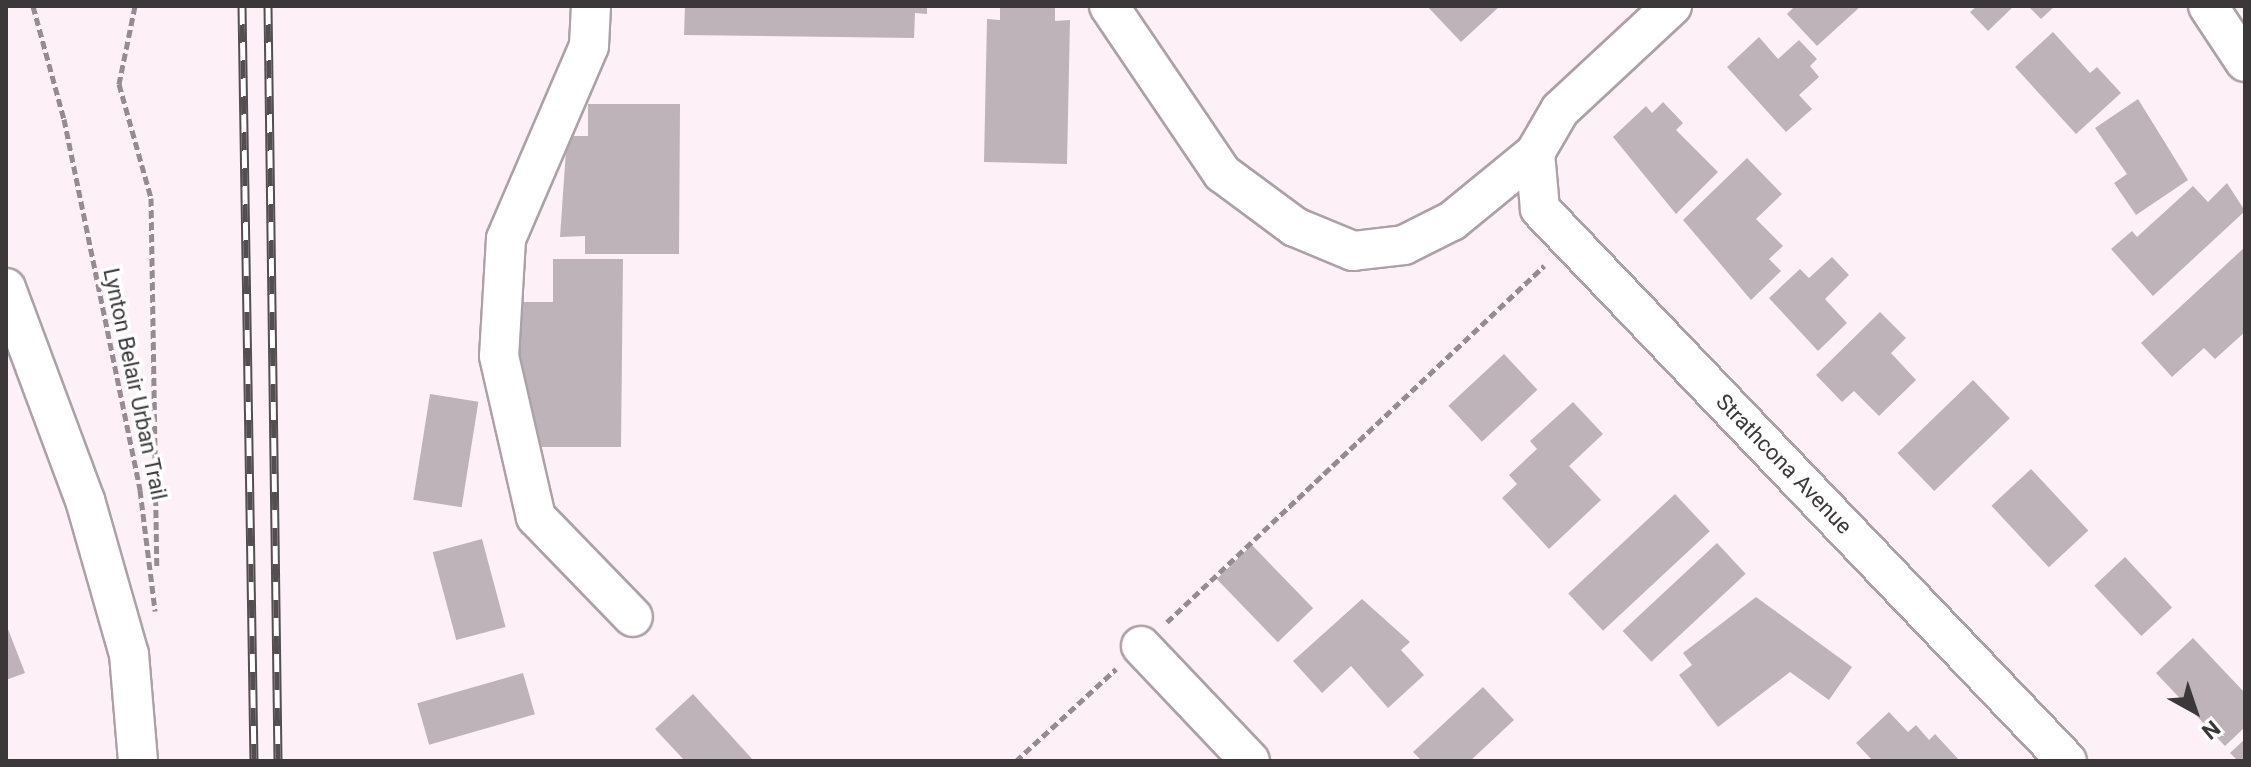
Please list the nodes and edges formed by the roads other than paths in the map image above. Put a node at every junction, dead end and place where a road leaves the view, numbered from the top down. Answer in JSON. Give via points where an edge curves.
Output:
{"nodes":[{"id":1,"x":591,"y":6,"type":"edge"},
{"id":2,"x":1109,"y":6,"type":"edge"},
{"id":3,"x":1672,"y":6,"type":"edge"},
{"id":4,"x":2208,"y":6,"type":"edge"},
{"id":5,"x":2245,"y":62,"type":"edge"},
{"id":6,"x":1535,"y":153,"type":"junction"},
{"id":7,"x":6,"y":288,"type":"edge"},
{"id":8,"x":633,"y":617,"type":"dead end"},
{"id":9,"x":1141,"y":646,"type":"road end"},
{"id":10,"x":138,"y":761,"type":"edge"},
{"id":11,"x":1250,"y":761,"type":"edge"},
{"id":12,"x":2067,"y":761,"type":"edge"}],
"edges":[{"from":1,"to":8,"type":"street","via":[[589,46],[506,239],[499,356],[536,517]]},
{"from":2,"to":6,"type":"street","via":[[1222,173],[1295,227],[1353,251],[1404,245],[1452,221]]},
{"from":3,"to":6,"type":"street","via":[[1560,110]]},
{"from":4,"to":5,"type":"street"},
{"from":6,"to":12,"type":"street","name":"Strathcona Avenue","via":[[1540,209]]},
{"from":7,"to":10,"type":"street","via":[[85,500],[129,654]]},
{"from":9,"to":11,"type":"street"}]}
